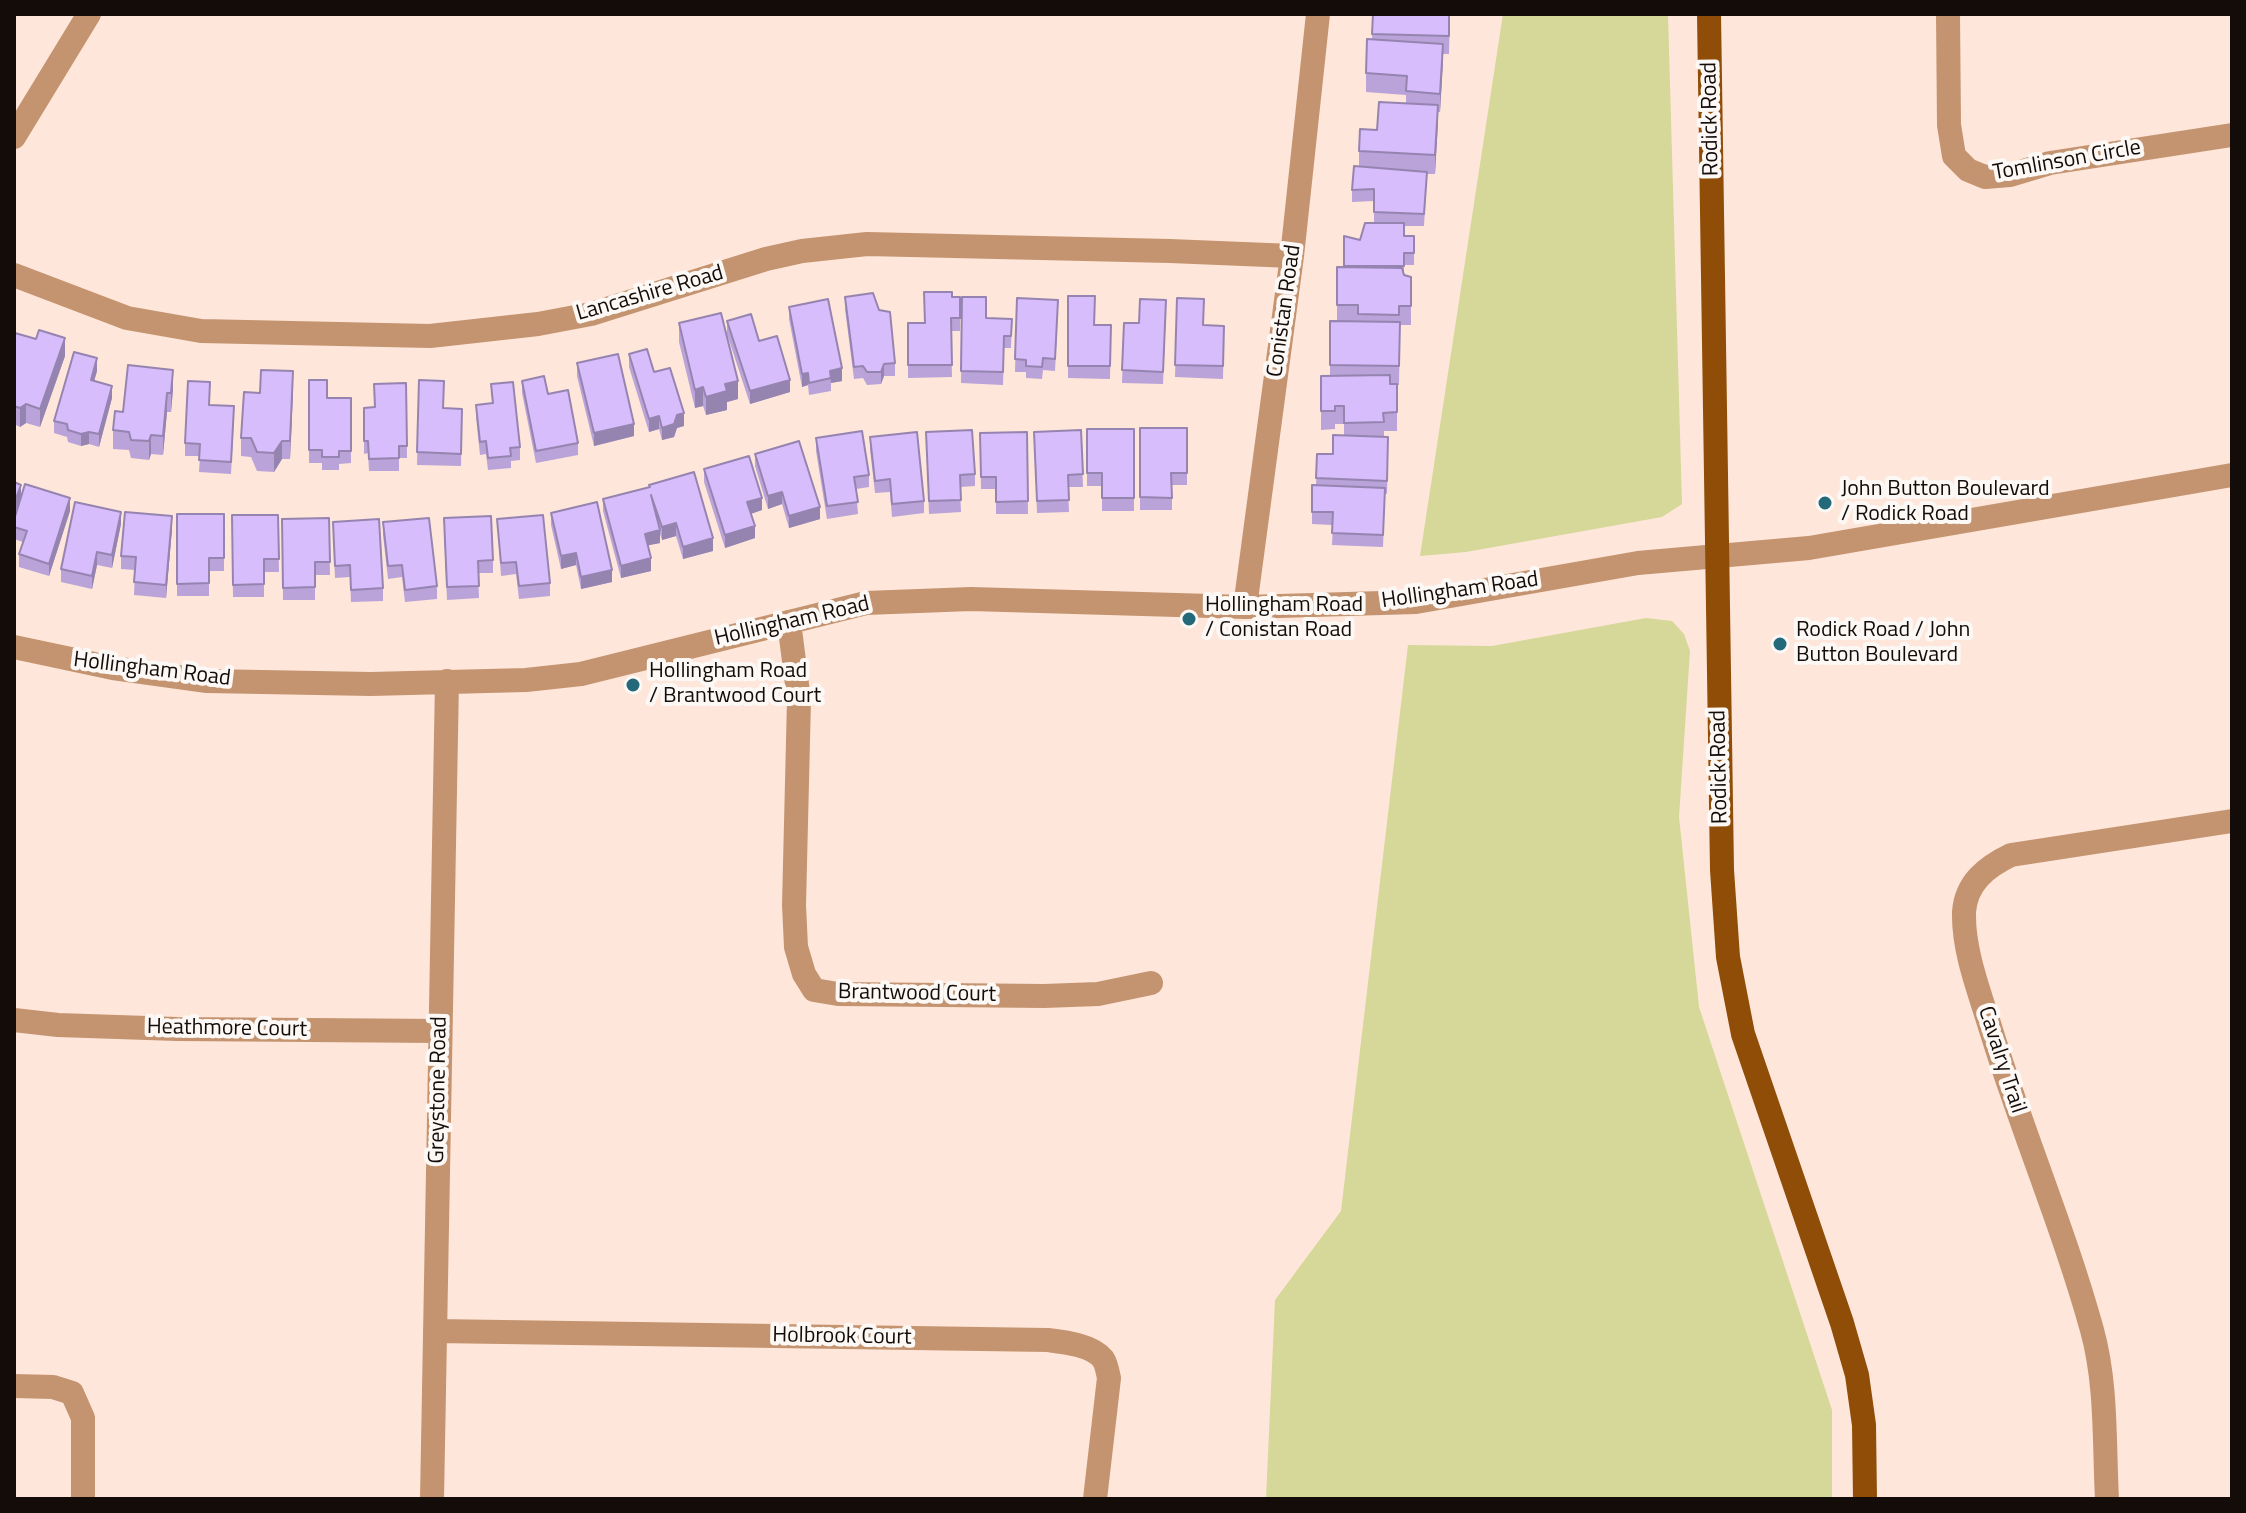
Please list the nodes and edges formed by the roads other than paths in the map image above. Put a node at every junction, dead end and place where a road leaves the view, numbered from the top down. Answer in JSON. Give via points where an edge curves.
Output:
{"nodes":[{"id":1,"x":89,"y":14,"type":"edge"},
{"id":2,"x":1318,"y":14,"type":"edge"},
{"id":3,"x":1709,"y":14,"type":"edge"},
{"id":4,"x":1948,"y":14,"type":"edge"},
{"id":5,"x":2232,"y":135,"type":"edge"},
{"id":6,"x":14,"y":137,"type":"edge"},
{"id":7,"x":1292,"y":256,"type":"junction"},
{"id":8,"x":14,"y":275,"type":"edge"},
{"id":9,"x":2232,"y":475,"type":"edge"},
{"id":10,"x":1717,"y":556,"type":"junction"},
{"id":11,"x":1245,"y":607,"type":"junction"},
{"id":12,"x":789,"y":622,"type":"junction"},
{"id":13,"x":14,"y":647,"type":"edge"},
{"id":14,"x":447,"y":681,"type":"junction"},
{"id":15,"x":2232,"y":821,"type":"edge"},
{"id":16,"x":1151,"y":983,"type":"dead end"},
{"id":17,"x":14,"y":1020,"type":"edge"},
{"id":18,"x":440,"y":1031,"type":"junction"},
{"id":19,"x":435,"y":1331,"type":"junction"},
{"id":20,"x":14,"y":1386,"type":"edge"},
{"id":21,"x":83,"y":1499,"type":"edge"},
{"id":22,"x":432,"y":1499,"type":"edge"},
{"id":23,"x":1095,"y":1499,"type":"edge"},
{"id":24,"x":1865,"y":1499,"type":"edge"},
{"id":25,"x":2107,"y":1499,"type":"edge"}],
"edges":[{"from":1,"to":6,"type":"street"},
{"from":2,"to":7,"type":"street","name":"Conistan Road"},
{"from":3,"to":10,"type":"main road","name":"Rodick Road"},
{"from":4,"to":5,"type":"street","name":"Tomlinson Circle","via":[[1949,125],[1954,156],[1968,170],[1985,177],[2010,175],[2050,163]]},
{"from":7,"to":8,"type":"street","name":"Lancashire Road","via":[[867,244],[766,259],[591,314],[430,336],[201,331],[127,318]]},
{"from":7,"to":11,"type":"street","name":"Conistan Road"},
{"from":9,"to":10,"type":"street","name":"Hollingham Road","via":[[1809,548]]},
{"from":10,"to":11,"type":"street","name":"Hollingham Road","via":[[1638,563],[1416,602]]},
{"from":10,"to":24,"type":"main road","name":"Rodick Road","via":[[1728,957],[1743,1034],[1857,1375]]},
{"from":11,"to":12,"type":"street","name":"Hollingham Road","via":[[904,600],[851,606]]},
{"from":12,"to":14,"type":"street","name":"Hollingham Road","via":[[581,674]]},
{"from":12,"to":16,"type":"street","name":"Brantwood Court","via":[[799,700],[796,947],[814,990],[1044,996],[1098,994]]},
{"from":13,"to":14,"type":"street","name":"Hollingham Road","via":[[207,681]]},
{"from":14,"to":18,"type":"street","name":"Greystone Road"},
{"from":15,"to":25,"type":"street","name":"Cavalry Trail","via":[[2011,855],[1977,877],[1967,895],[1964,914],[1971,966],[2092,1331],[2102,1380]]},
{"from":17,"to":18,"type":"street","name":"Heathmore Court","via":[[177,1029]]},
{"from":18,"to":19,"type":"street","name":"Greystone Road"},
{"from":19,"to":22,"type":"street","name":"Greystone Road"},
{"from":19,"to":23,"type":"street","name":"Holbrook Court","via":[[1072,1344],[1103,1359],[1109,1378]]},
{"from":20,"to":21,"type":"street","via":[[72,1393],[83,1418]]}]}
